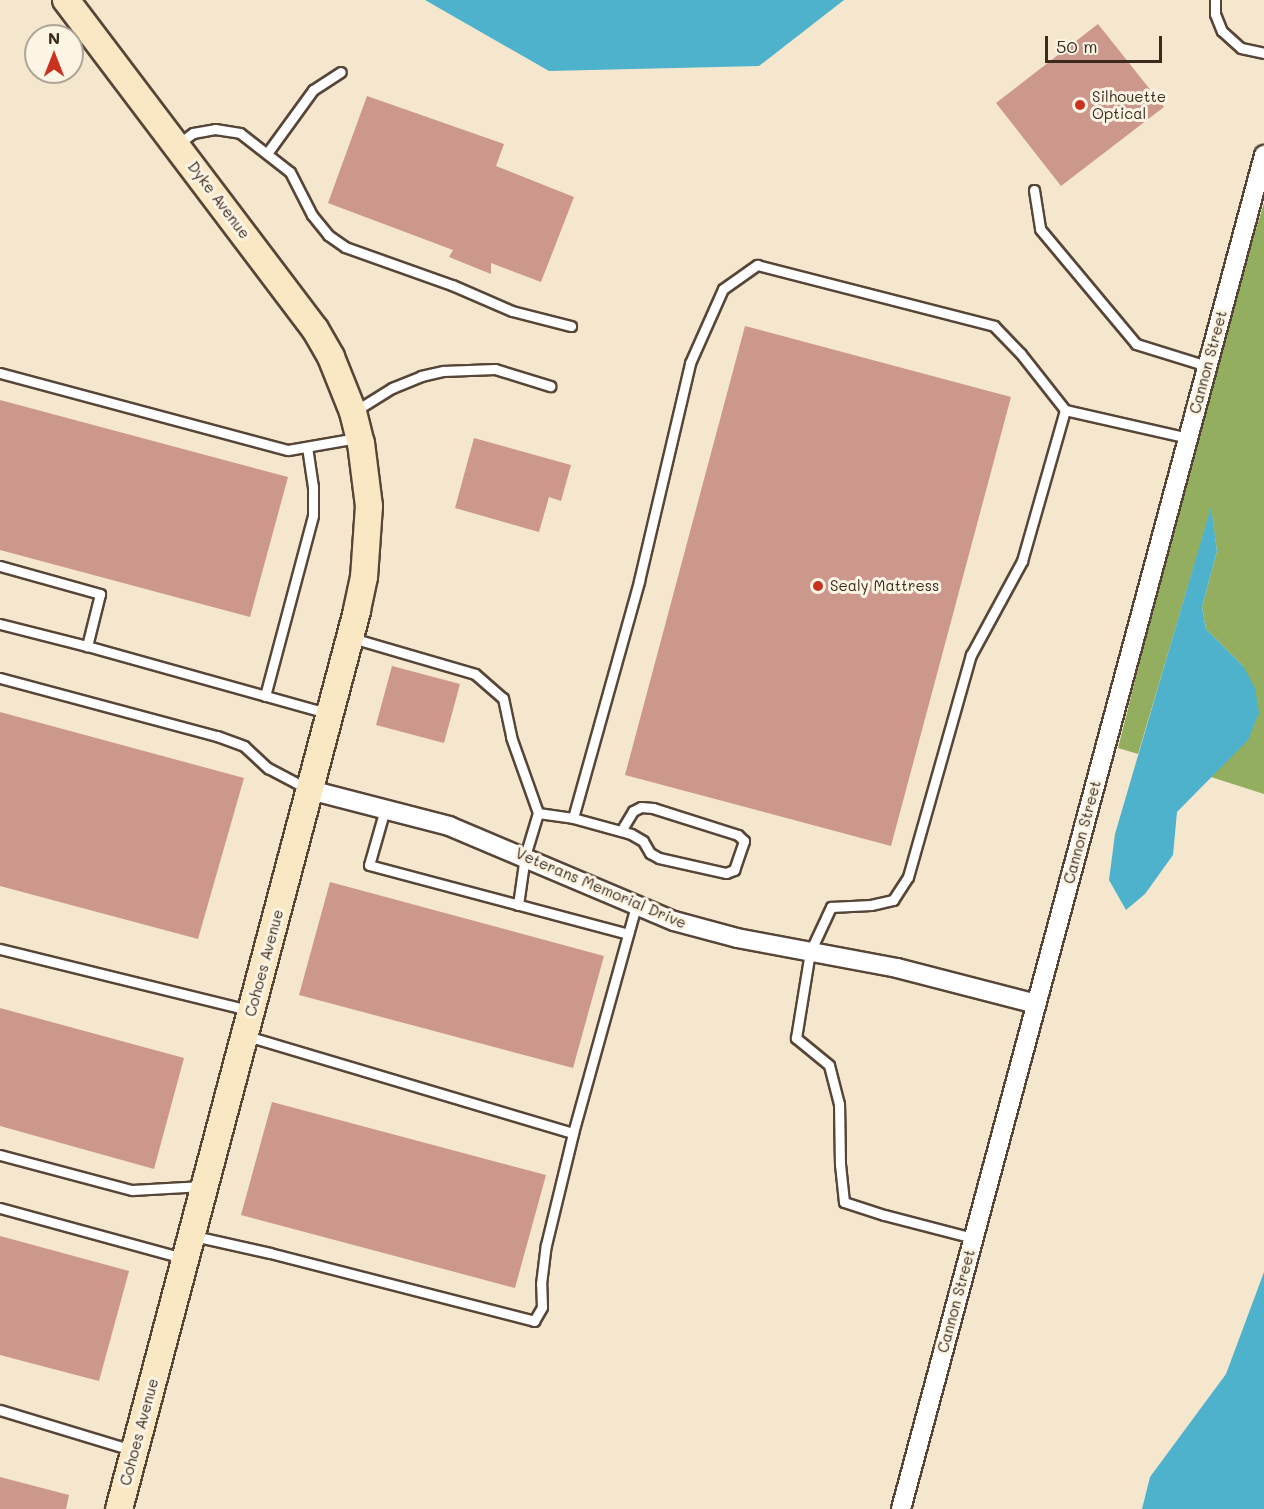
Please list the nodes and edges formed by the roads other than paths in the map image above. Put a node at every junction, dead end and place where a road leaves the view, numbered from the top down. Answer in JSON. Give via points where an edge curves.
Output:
{"nodes":[{"id":1,"x":66,"y":0,"type":"edge"},
{"id":2,"x":1215,"y":0,"type":"edge"},
{"id":3,"x":1264,"y":54,"type":"edge"},
{"id":4,"x":341,"y":72,"type":"dead end"},
{"id":5,"x":177,"y":145,"type":"junction"},
{"id":6,"x":268,"y":152,"type":"junction"},
{"id":7,"x":1264,"y":155,"type":"edge"},
{"id":8,"x":1034,"y":190,"type":"dead end"},
{"id":9,"x":571,"y":326,"type":"dead end"},
{"id":10,"x":1207,"y":366,"type":"junction"},
{"id":11,"x":0,"y":373,"type":"edge"},
{"id":12,"x":550,"y":386,"type":"dead end"},
{"id":13,"x":1065,"y":410,"type":"junction"},
{"id":14,"x":353,"y":412,"type":"junction"},
{"id":15,"x":360,"y":438,"type":"junction"},
{"id":16,"x":1188,"y":438,"type":"junction"},
{"id":17,"x":307,"y":447,"type":"junction"},
{"id":18,"x":0,"y":566,"type":"edge"},
{"id":19,"x":0,"y":624,"type":"edge"},
{"id":20,"x":350,"y":637,"type":"junction"},
{"id":21,"x":87,"y":646,"type":"junction"},
{"id":22,"x":0,"y":678,"type":"edge"},
{"id":23,"x":265,"y":696,"type":"junction"},
{"id":24,"x":330,"y":713,"type":"junction"},
{"id":25,"x":310,"y":790,"type":"junction"},
{"id":26,"x":386,"y":809,"type":"junction"},
{"id":27,"x":538,"y":813,"type":"junction"},
{"id":28,"x":573,"y":818,"type":"junction"},
{"id":29,"x":621,"y":831,"type":"junction"},
{"id":30,"x":525,"y":856,"type":"junction"},
{"id":31,"x":518,"y":905,"type":"junction"},
{"id":32,"x":636,"y":906,"type":"junction"},
{"id":33,"x":628,"y":934,"type":"junction"},
{"id":34,"x":0,"y":949,"type":"edge"},
{"id":35,"x":810,"y":952,"type":"junction"},
{"id":36,"x":1036,"y":1004,"type":"junction"},
{"id":37,"x":251,"y":1010,"type":"junction"},
{"id":38,"x":245,"y":1035,"type":"junction"},
{"id":39,"x":573,"y":1133,"type":"junction"},
{"id":40,"x":0,"y":1155,"type":"edge"},
{"id":41,"x":205,"y":1186,"type":"junction"},
{"id":42,"x":0,"y":1208,"type":"edge"},
{"id":43,"x":973,"y":1238,"type":"junction"},
{"id":44,"x":188,"y":1247,"type":"junction"},
{"id":45,"x":0,"y":1410,"type":"edge"},
{"id":46,"x":135,"y":1451,"type":"junction"},
{"id":47,"x":119,"y":1509,"type":"edge"},
{"id":48,"x":901,"y":1509,"type":"edge"}],
"edges":[{"from":1,"to":5,"type":"street","name":"Dyke Avenue"},
{"from":2,"to":3,"type":"lane","via":[[1215,14],[1222,30],[1241,48]]},
{"from":4,"to":6,"type":"lane","via":[[312,90]]},
{"from":5,"to":6,"type":"lane","via":[[193,133],[215,129],[240,133]]},
{"from":5,"to":14,"type":"street","name":"Dyke Avenue","via":[[315,329],[332,357]]},
{"from":6,"to":9,"type":"lane","via":[[290,172],[312,215],[328,235],[345,247],[512,311]]},
{"from":7,"to":10,"type":"street","name":"Cannon Street"},
{"from":8,"to":10,"type":"lane","via":[[1040,229],[1136,344]]},
{"from":10,"to":16,"type":"street","name":"Cannon Street"},
{"from":11,"to":17,"type":"lane","via":[[232,437],[288,450]]},
{"from":12,"to":14,"type":"lane","via":[[495,369],[443,371],[392,388]]},
{"from":13,"to":16,"type":"lane"},
{"from":13,"to":28,"type":"lane","via":[[1022,354],[994,326],[757,265],[723,289],[690,363],[639,581]]},
{"from":13,"to":35,"type":"lane","via":[[1022,561],[971,655],[908,877],[893,900],[831,907]]},
{"from":14,"to":15,"type":"street","name":"Cohoes Avenue"},
{"from":15,"to":17,"type":"lane"},
{"from":15,"to":20,"type":"street","name":"Cohoes Avenue","via":[[369,506],[368,542]]},
{"from":16,"to":36,"type":"street","name":"Cannon Street"},
{"from":17,"to":23,"type":"lane","via":[[313,515]]},
{"from":18,"to":21,"type":"lane","via":[[100,594]]},
{"from":19,"to":21,"type":"lane"},
{"from":20,"to":24,"type":"street","name":"Cohoes Avenue"},
{"from":20,"to":27,"type":"lane","via":[[475,674],[503,698]]},
{"from":21,"to":23,"type":"lane"},
{"from":22,"to":25,"type":"lane","via":[[217,736],[244,746],[268,768]]},
{"from":23,"to":24,"type":"lane"},
{"from":24,"to":25,"type":"street","name":"Cohoes Avenue"},
{"from":25,"to":26,"type":"street","name":"Veterans Memorial Drive"},
{"from":25,"to":37,"type":"street","name":"Cohoes Avenue"},
{"from":26,"to":30,"type":"street","name":"Veterans Memorial Drive","via":[[449,826]]},
{"from":26,"to":31,"type":"lane","via":[[369,865]]},
{"from":27,"to":28,"type":"lane"},
{"from":27,"to":30,"type":"lane"},
{"from":28,"to":29,"type":"lane"},
{"from":29,"to":29,"type":"lane","via":[[643,841],[650,853],[659,858],[726,873],[734,870],[744,841],[738,835],[641,807],[633,811]]},
{"from":30,"to":31,"type":"lane"},
{"from":30,"to":32,"type":"street","name":"Veterans Memorial Drive"},
{"from":31,"to":33,"type":"lane"},
{"from":32,"to":33,"type":"lane"},
{"from":32,"to":35,"type":"street","name":"Veterans Memorial Drive","via":[[704,929]]},
{"from":33,"to":39,"type":"lane"},
{"from":34,"to":37,"type":"lane"},
{"from":35,"to":36,"type":"street","name":"Veterans Memorial Drive","via":[[897,968]]},
{"from":35,"to":43,"type":"lane","via":[[796,1038],[829,1065],[839,1104],[844,1202]]},
{"from":36,"to":43,"type":"street","name":"Cannon Street"},
{"from":37,"to":38,"type":"street","name":"Cohoes Avenue"},
{"from":38,"to":39,"type":"lane"},
{"from":38,"to":41,"type":"street","name":"Cohoes Avenue"},
{"from":39,"to":44,"type":"lane","via":[[546,1245],[542,1307],[534,1322],[270,1253]]},
{"from":40,"to":41,"type":"lane","via":[[132,1191]]},
{"from":41,"to":44,"type":"street","name":"Cohoes Avenue"},
{"from":42,"to":44,"type":"lane"},
{"from":43,"to":48,"type":"street","name":"Cannon Street"},
{"from":44,"to":46,"type":"street","name":"Cohoes Avenue"},
{"from":45,"to":46,"type":"lane"},
{"from":46,"to":47,"type":"street","name":"Cohoes Avenue"}]}
